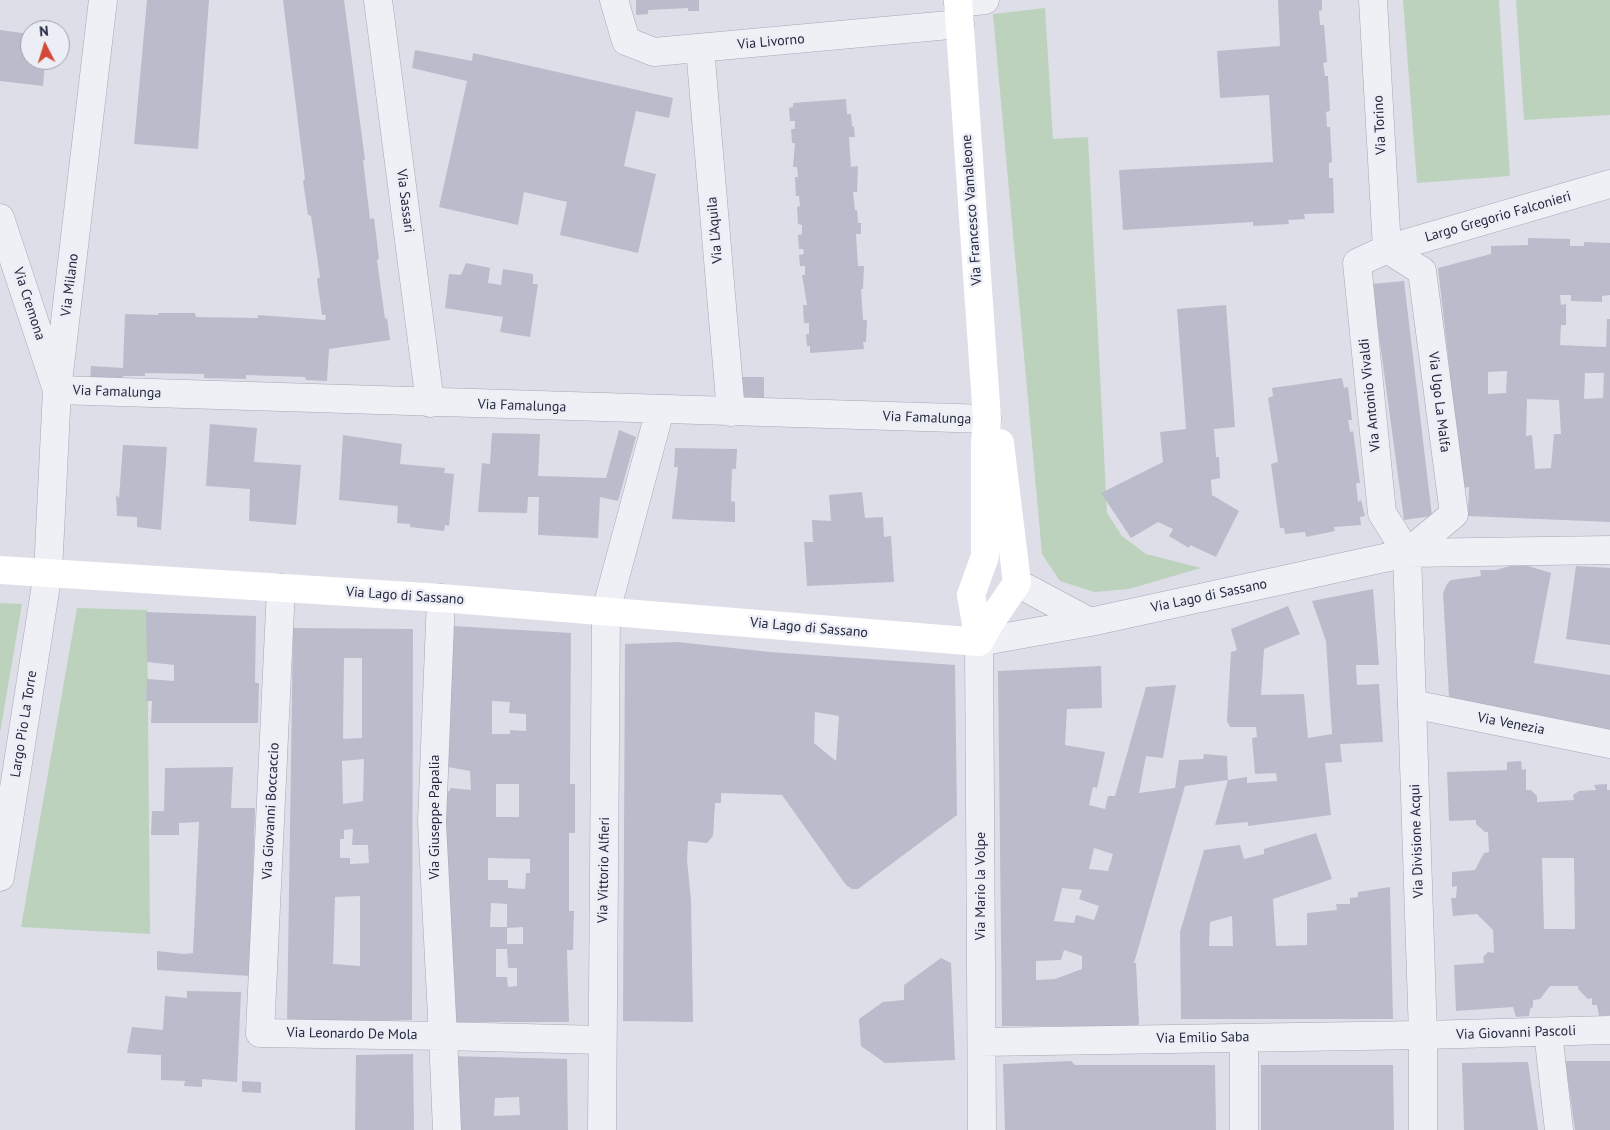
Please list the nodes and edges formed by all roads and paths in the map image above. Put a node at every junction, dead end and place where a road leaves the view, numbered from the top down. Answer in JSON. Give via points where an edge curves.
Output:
{"nodes":[{"id":1,"x":103,"y":0,"type":"edge"},
{"id":2,"x":382,"y":0,"type":"edge"},
{"id":3,"x":614,"y":0,"type":"edge"},
{"id":4,"x":985,"y":0,"type":"edge"},
{"id":5,"x":1373,"y":0,"type":"edge"},
{"id":6,"x":959,"y":9,"type":"edge"},
{"id":7,"x":700,"y":48,"type":"junction"},
{"id":8,"x":1610,"y":184,"type":"edge"},
{"id":9,"x":0,"y":218,"type":"edge"},
{"id":10,"x":1386,"y":249,"type":"junction"},
{"id":11,"x":57,"y":390,"type":"junction"},
{"id":12,"x":430,"y":403,"type":"junction"},
{"id":13,"x":660,"y":410,"type":"junction"},
{"id":14,"x":731,"y":412,"type":"junction"},
{"id":15,"x":987,"y":419,"type":"junction"},
{"id":16,"x":1610,"y":550,"type":"edge"},
{"id":17,"x":1407,"y":553,"type":"junction"},
{"id":18,"x":0,"y":570,"type":"edge"},
{"id":19,"x":48,"y":572,"type":"junction"},
{"id":20,"x":1017,"y":583,"type":"junction"},
{"id":21,"x":281,"y":588,"type":"junction"},
{"id":22,"x":441,"y":598,"type":"junction"},
{"id":23,"x":606,"y":611,"type":"junction"},
{"id":24,"x":1090,"y":622,"type":"junction"},
{"id":25,"x":979,"y":642,"type":"junction"},
{"id":26,"x":1412,"y":704,"type":"junction"},
{"id":27,"x":1610,"y":744,"type":"edge"},
{"id":28,"x":0,"y":877,"type":"edge"},
{"id":29,"x":1610,"y":1030,"type":"edge"},
{"id":30,"x":1548,"y":1032,"type":"junction"},
{"id":31,"x":260,"y":1033,"type":"joint"},
{"id":32,"x":1423,"y":1035,"type":"junction"},
{"id":33,"x":443,"y":1036,"type":"junction"},
{"id":34,"x":1244,"y":1038,"type":"junction"},
{"id":35,"x":602,"y":1040,"type":"junction"},
{"id":36,"x":982,"y":1042,"type":"junction"},
{"id":37,"x":447,"y":1130,"type":"edge"},
{"id":38,"x":602,"y":1130,"type":"edge"},
{"id":39,"x":982,"y":1130,"type":"edge"},
{"id":40,"x":1244,"y":1130,"type":"edge"},
{"id":41,"x":1423,"y":1130,"type":"edge"},
{"id":42,"x":1559,"y":1130,"type":"edge"}],
"edges":[{"from":1,"to":11,"type":"street","name":"Via Milano"},
{"from":2,"to":12,"type":"street","name":"Via Sassari"},
{"from":3,"to":7,"type":"street","name":"Via Livorno","via":[[626,41],[654,52]]},
{"from":4,"to":6,"type":"street","name":"Via Livorno"},
{"from":5,"to":10,"type":"street","name":"Via Torino"},
{"from":6,"to":7,"type":"street","name":"Via Livorno"},
{"from":6,"to":15,"type":"main road","name":"Via Francesco Vamaleone"},
{"from":7,"to":14,"type":"street","name":"Via L'Aquila"},
{"from":8,"to":10,"type":"street","name":"Largo Gregorio Falconieri"},
{"from":9,"to":11,"type":"street","name":"Via Cremona"},
{"from":10,"to":17,"type":"street","name":"Via Antonio Vivaldi","via":[[1357,263],[1382,514]]},
{"from":10,"to":17,"type":"street","name":"Via Ugo La Malfa","via":[[1422,271],[1454,514]]},
{"from":11,"to":12,"type":"street","name":"Via Famalunga"},
{"from":11,"to":19,"type":"street","name":"Via Milano"},
{"from":12,"to":13,"type":"street","name":"Via Famalunga"},
{"from":13,"to":14,"type":"street","name":"Via Famalunga"},
{"from":13,"to":23,"type":"street","name":"Via Vittorio Alfieri"},
{"from":14,"to":15,"type":"street","name":"Via Famalunga"},
{"from":15,"to":20,"type":"main road","via":[[999,437]]},
{"from":15,"to":25,"type":"main road","name":"Via Francesco Vamaleone","via":[[985,556],[971,595]]},
{"from":16,"to":17,"type":"street","name":"Via Lago di Sassano"},
{"from":17,"to":24,"type":"street","name":"Via Lago di Sassano"},
{"from":17,"to":26,"type":"street","name":"Via Divisione Acqui"},
{"from":18,"to":19,"type":"main road","name":"Via Lago di Sassano"},
{"from":19,"to":21,"type":"main road","name":"Via Lago di Sassano"},
{"from":19,"to":28,"type":"street","name":"Largo Pio La Torre"},
{"from":20,"to":24,"type":"street"},
{"from":20,"to":25,"type":"main road"},
{"from":21,"to":22,"type":"main road","name":"Via Lago di Sassano"},
{"from":21,"to":31,"type":"street","name":"Via Giovanni Boccaccio"},
{"from":22,"to":23,"type":"main road","name":"Via Lago di Sassano"},
{"from":22,"to":33,"type":"street","name":"Via Giuseppe Papalia","via":[[432,822]]},
{"from":23,"to":25,"type":"main road","name":"Via Lago di Sassano"},
{"from":23,"to":35,"type":"street","name":"Via Vittorio Alfieri"},
{"from":24,"to":25,"type":"street","name":"Via Lago di Sassano"},
{"from":25,"to":36,"type":"street","name":"Via Mario la Volpe"},
{"from":26,"to":27,"type":"street","name":"Via Venezia"},
{"from":26,"to":32,"type":"street","name":"Via Divisione Acqui"},
{"from":29,"to":30,"type":"street","name":"Via Giovanni Pascoli"},
{"from":30,"to":32,"type":"street","name":"Via Giovanni Pascoli"},
{"from":30,"to":42,"type":"street"},
{"from":31,"to":33,"type":"street","name":"Via Leonardo De Mola"},
{"from":32,"to":34,"type":"street","name":"Via Emilio Saba"},
{"from":32,"to":41,"type":"street","name":"Via Divisione Acqui"},
{"from":33,"to":35,"type":"street"},
{"from":33,"to":37,"type":"street","name":"Via Giuseppe Papalia"},
{"from":34,"to":36,"type":"street","name":"Via Emilio Saba"},
{"from":34,"to":40,"type":"street"},
{"from":35,"to":38,"type":"street","name":"Via Vittorio Alfieri"},
{"from":36,"to":39,"type":"street","name":"Via Mario la Volpe"}]}
